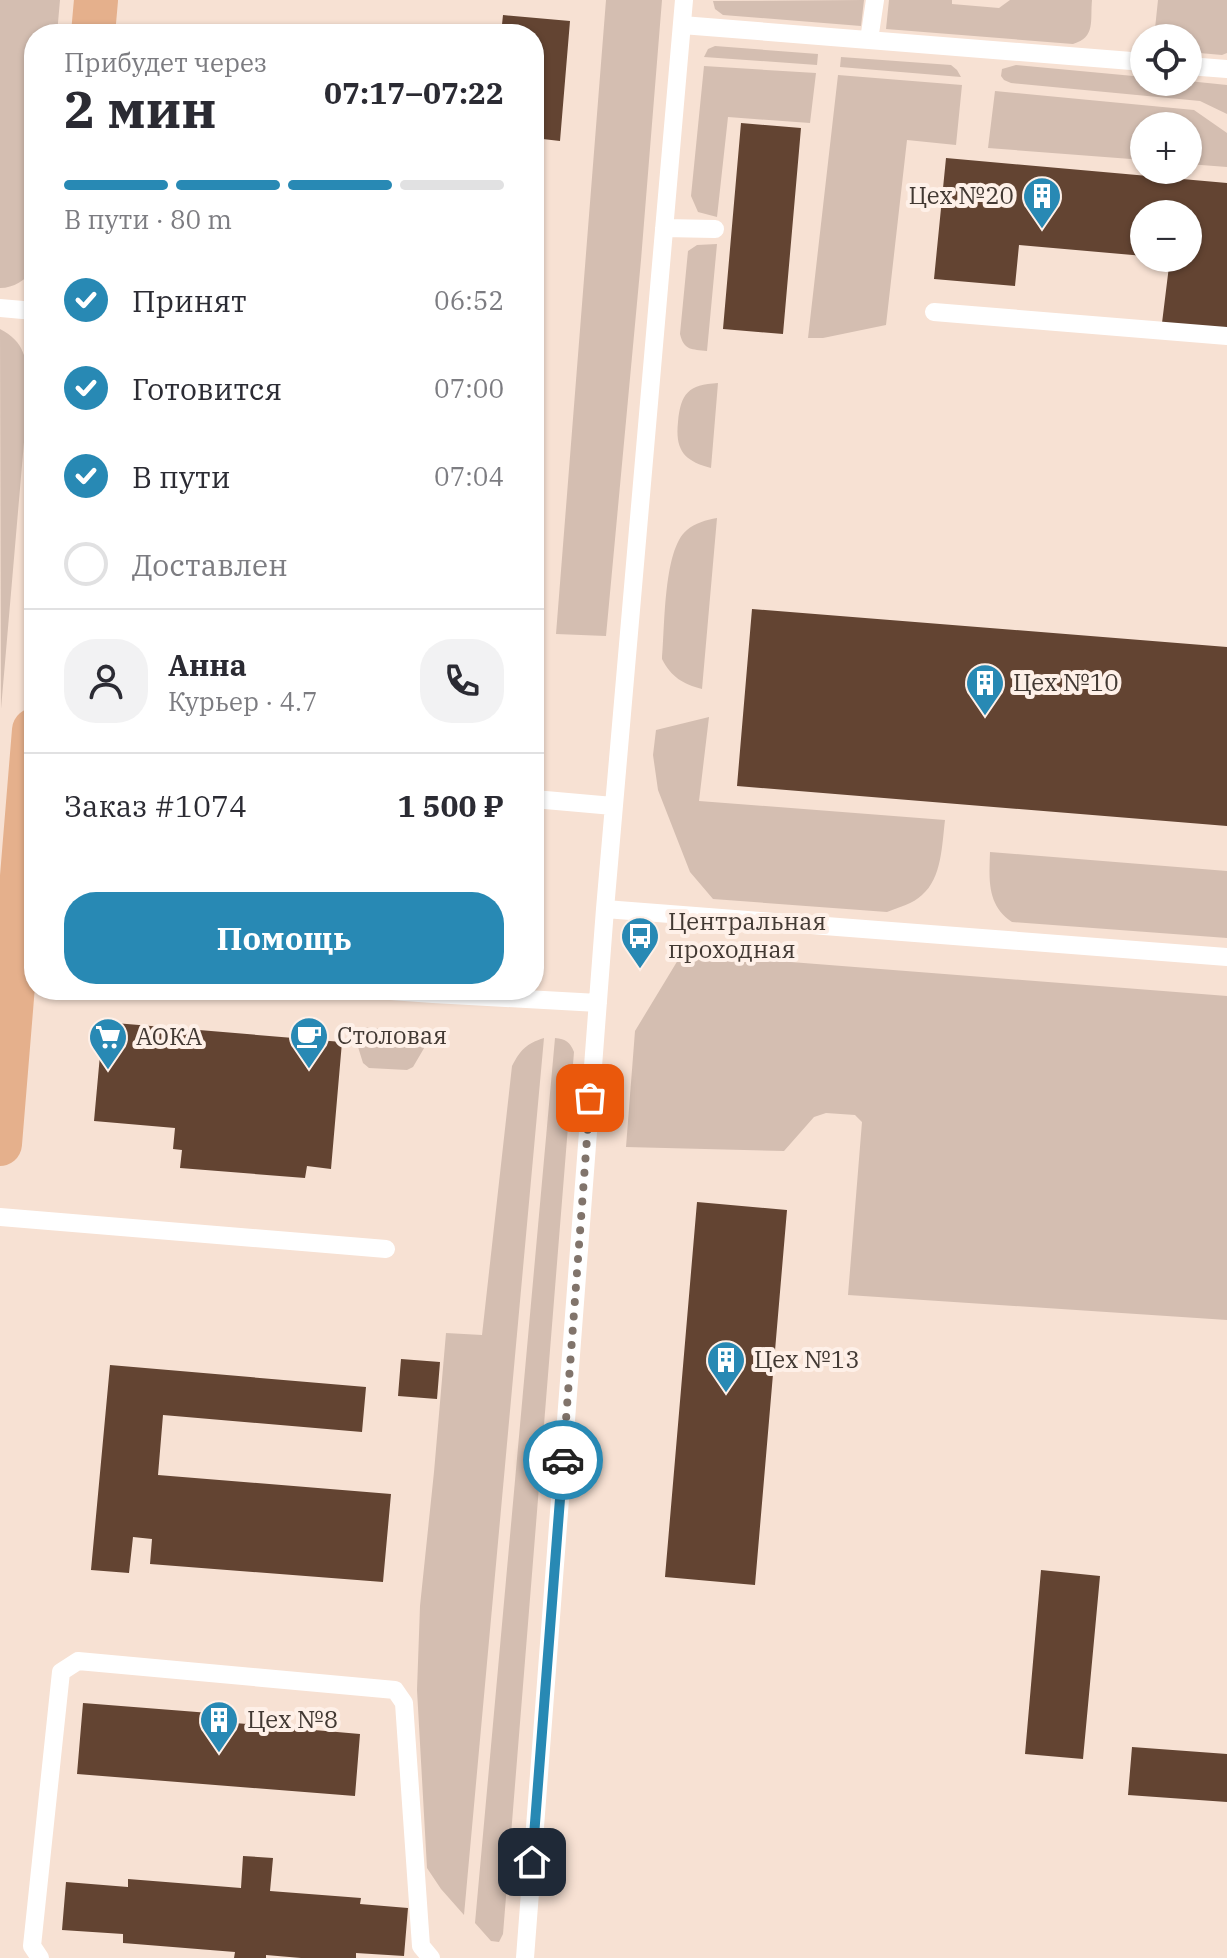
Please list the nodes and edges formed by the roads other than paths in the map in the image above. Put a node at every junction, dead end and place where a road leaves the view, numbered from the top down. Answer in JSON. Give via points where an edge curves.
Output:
{"nodes":[{"id":1,"x":96,"y":0,"type":"edge"},
{"id":2,"x":684,"y":0,"type":"edge"},
{"id":3,"x":875,"y":0,"type":"edge"},
{"id":4,"x":94,"y":24,"type":"edge"},
{"id":5,"x":682,"y":25,"type":"junction"},
{"id":6,"x":869,"y":40,"type":"junction"},
{"id":7,"x":1130,"y":61,"type":"edge"},
{"id":8,"x":1202,"y":67,"type":"edge"},
{"id":9,"x":1227,"y":69,"type":"edge"},
{"id":10,"x":664,"y":228,"type":"junction"},
{"id":11,"x":715,"y":229,"type":"dead end"},
{"id":12,"x":0,"y":308,"type":"edge"},
{"id":13,"x":24,"y":310,"type":"edge"},
{"id":14,"x":934,"y":312,"type":"dead end"},
{"id":15,"x":1227,"y":336,"type":"edge"},
{"id":16,"x":544,"y":800,"type":"edge"},
{"id":17,"x":613,"y":806,"type":"junction"},
{"id":18,"x":605,"y":909,"type":"junction"},
{"id":19,"x":1227,"y":957,"type":"edge"},
{"id":20,"x":24,"y":966,"type":"edge"},
{"id":21,"x":544,"y":999,"type":"edge"},
{"id":22,"x":598,"y":1003,"type":"junction"},
{"id":23,"x":0,"y":1144,"type":"edge"},
{"id":24,"x":0,"y":1217,"type":"edge"},
{"id":25,"x":386,"y":1249,"type":"dead end"},
{"id":26,"x":40,"y":1958,"type":"edge"},
{"id":27,"x":431,"y":1958,"type":"edge"},
{"id":28,"x":525,"y":1958,"type":"edge"}],
"edges":[{"from":1,"to":4,"type":"main road"},
{"from":2,"to":5,"type":"lane"},
{"from":3,"to":6,"type":"lane"},
{"from":5,"to":6,"type":"lane"},
{"from":5,"to":10,"type":"lane"},
{"from":6,"to":7,"type":"lane"},
{"from":8,"to":9,"type":"lane"},
{"from":10,"to":11,"type":"lane"},
{"from":10,"to":17,"type":"lane"},
{"from":12,"to":13,"type":"lane"},
{"from":14,"to":15,"type":"lane"},
{"from":16,"to":17,"type":"lane"},
{"from":17,"to":18,"type":"lane"},
{"from":18,"to":19,"type":"lane"},
{"from":18,"to":22,"type":"lane"},
{"from":20,"to":23,"type":"main road"},
{"from":21,"to":22,"type":"lane"},
{"from":22,"to":28,"type":"lane"},
{"from":24,"to":25,"type":"lane"},
{"from":26,"to":27,"type":"lane","via":[[32,1946],[61,1672],[78,1661],[395,1690],[404,1703],[421,1946]]}]}
